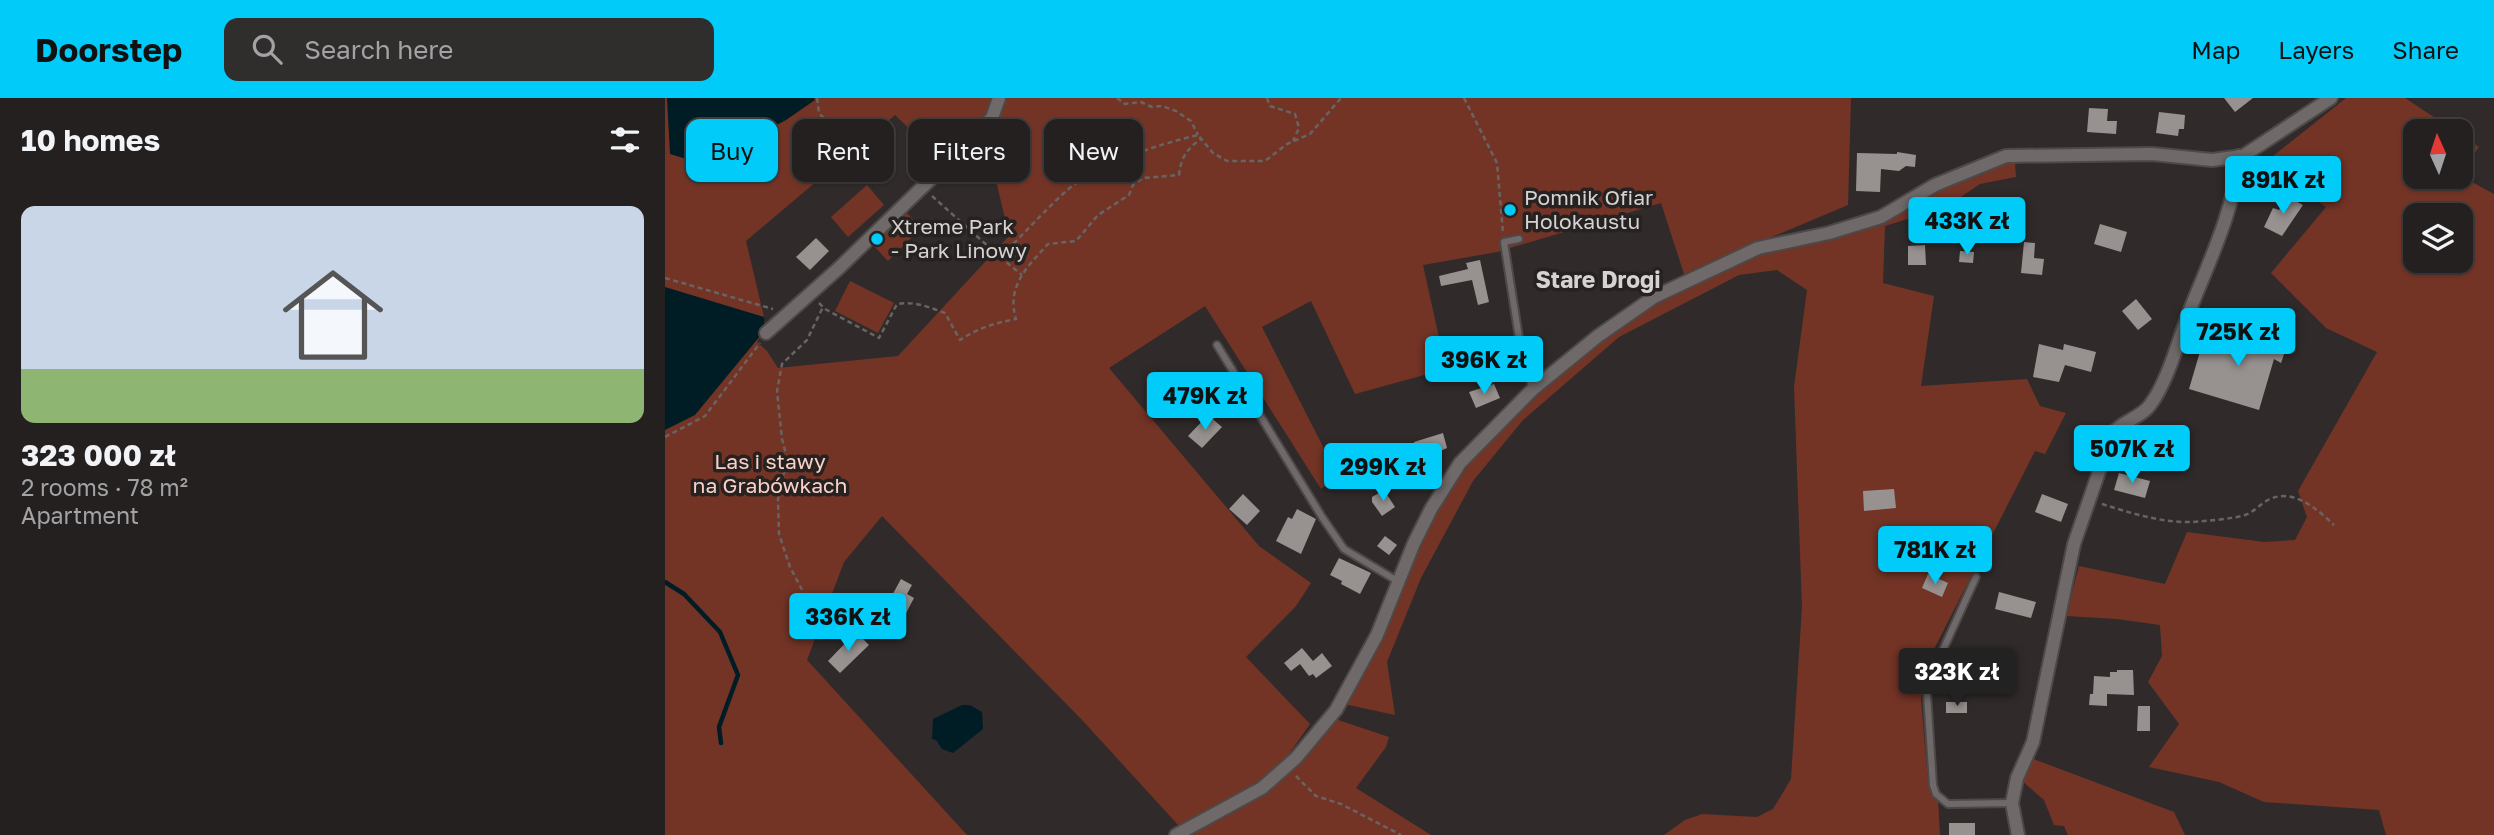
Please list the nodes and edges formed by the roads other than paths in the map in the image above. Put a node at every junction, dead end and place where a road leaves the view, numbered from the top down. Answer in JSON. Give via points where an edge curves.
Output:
{"nodes":[{"id":1,"x":999,"y":98,"type":"edge"},
{"id":2,"x":2331,"y":98,"type":"edge"},
{"id":3,"x":2239,"y":156,"type":"junction"},
{"id":4,"x":1519,"y":239,"type":"dead end"},
{"id":5,"x":766,"y":333,"type":"road end"},
{"id":6,"x":1217,"y":345,"type":"dead end"},
{"id":7,"x":1533,"y":389,"type":"junction"},
{"id":8,"x":1976,"y":577,"type":"dead end"},
{"id":9,"x":1399,"y":582,"type":"junction"},
{"id":10,"x":2012,"y":803,"type":"junction"},
{"id":11,"x":1176,"y":835,"type":"edge"},
{"id":12,"x":2018,"y":835,"type":"edge"}],
"edges":[{"from":1,"to":5,"type":"street","via":[[992,118]]},
{"from":2,"to":3,"type":"street"},
{"from":3,"to":7,"type":"street","via":[[2212,160],[2152,153],[2006,156],[1935,185],[1881,217],[1758,248],[1709,270],[1654,298]]},
{"from":3,"to":10,"type":"street","via":[[2218,244],[2153,402],[2112,434],[2074,544],[2033,741]]},
{"from":4,"to":7,"type":"lane","via":[[1504,242],[1522,357]]},
{"from":6,"to":9,"type":"lane","via":[[1344,550]]},
{"from":7,"to":9,"type":"street","via":[[1460,463],[1431,509]]},
{"from":8,"to":10,"type":"lane","via":[[1927,694],[1933,785],[1948,804]]},
{"from":9,"to":11,"type":"street","via":[[1377,635],[1336,710],[1287,766],[1262,788]]},
{"from":10,"to":12,"type":"street"}]}
